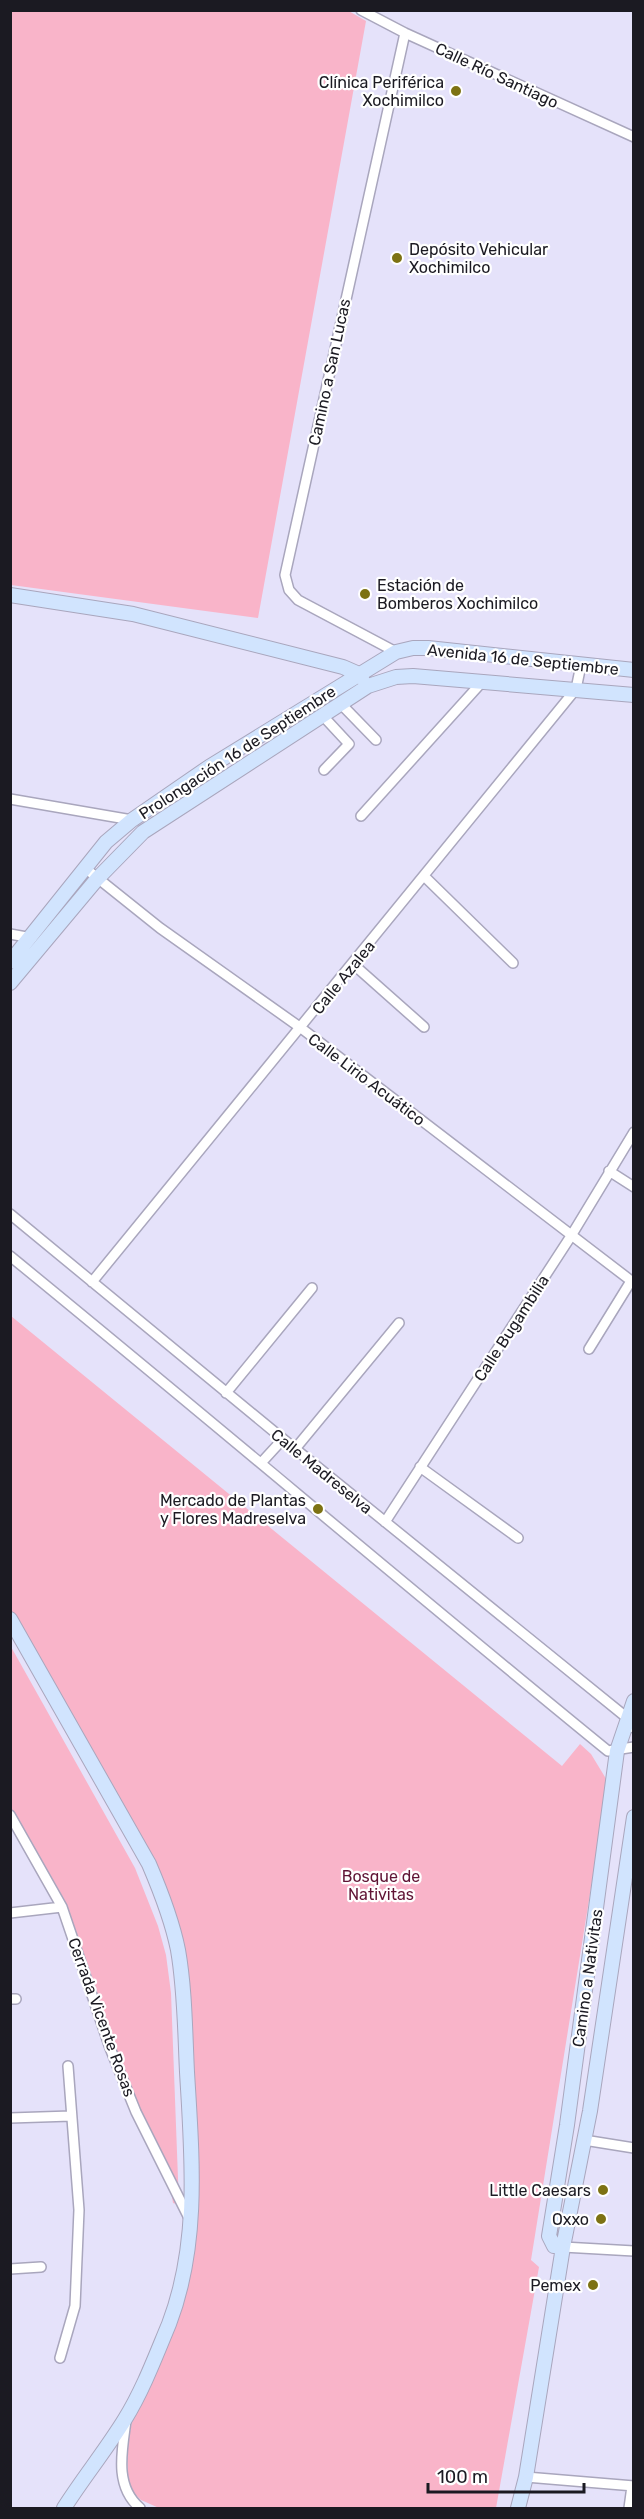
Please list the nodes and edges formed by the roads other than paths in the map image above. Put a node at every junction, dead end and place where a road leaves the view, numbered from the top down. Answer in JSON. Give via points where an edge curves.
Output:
{"nodes":[{"id":1,"x":361,"y":10,"type":"edge"},
{"id":2,"x":405,"y":33,"type":"junction"},
{"id":3,"x":633,"y":137,"type":"edge"},
{"id":4,"x":10,"y":595,"type":"edge"},
{"id":5,"x":396,"y":652,"type":"junction"},
{"id":6,"x":581,"y":665,"type":"junction"},
{"id":7,"x":633,"y":670,"type":"edge"},
{"id":8,"x":354,"y":677,"type":"junction"},
{"id":9,"x":482,"y":682,"type":"junction"},
{"id":10,"x":368,"y":686,"type":"junction"},
{"id":11,"x":576,"y":689,"type":"junction"},
{"id":12,"x":354,"y":694,"type":"joint"},
{"id":13,"x":633,"y":695,"type":"edge"},
{"id":14,"x":340,"y":703,"type":"junction"},
{"id":15,"x":323,"y":716,"type":"junction"},
{"id":16,"x":376,"y":740,"type":"dead end"},
{"id":17,"x":324,"y":770,"type":"dead end"},
{"id":18,"x":10,"y":798,"type":"edge"},
{"id":19,"x":361,"y":816,"type":"dead end"},
{"id":20,"x":132,"y":820,"type":"junction"},
{"id":21,"x":85,"y":868,"type":"junction"},
{"id":22,"x":425,"y":877,"type":"junction"},
{"id":23,"x":97,"y":879,"type":"junction"},
{"id":24,"x":10,"y":934,"type":"edge"},
{"id":25,"x":32,"y":938,"type":"junction"},
{"id":26,"x":10,"y":962,"type":"edge"},
{"id":27,"x":513,"y":963,"type":"dead end"},
{"id":28,"x":353,"y":964,"type":"junction"},
{"id":29,"x":10,"y":983,"type":"edge"},
{"id":30,"x":301,"y":1028,"type":"junction"},
{"id":31,"x":424,"y":1028,"type":"dead end"},
{"id":32,"x":633,"y":1132,"type":"edge"},
{"id":33,"x":609,"y":1171,"type":"junction"},
{"id":34,"x":633,"y":1187,"type":"edge"},
{"id":35,"x":10,"y":1214,"type":"edge"},
{"id":36,"x":571,"y":1236,"type":"junction"},
{"id":37,"x":10,"y":1256,"type":"edge"},
{"id":38,"x":92,"y":1282,"type":"junction"},
{"id":39,"x":632,"y":1282,"type":"edge"},
{"id":40,"x":312,"y":1288,"type":"dead end"},
{"id":41,"x":399,"y":1323,"type":"dead end"},
{"id":42,"x":589,"y":1349,"type":"dead end"},
{"id":43,"x":226,"y":1393,"type":"junction"},
{"id":44,"x":283,"y":1439,"type":"junction"},
{"id":45,"x":295,"y":1449,"type":"junction"},
{"id":46,"x":261,"y":1463,"type":"junction"},
{"id":47,"x":420,"y":1467,"type":"junction"},
{"id":48,"x":385,"y":1522,"type":"junction"},
{"id":49,"x":518,"y":1538,"type":"dead end"},
{"id":50,"x":10,"y":1619,"type":"edge"},
{"id":51,"x":633,"y":1701,"type":"edge"},
{"id":52,"x":630,"y":1723,"type":"edge"},
{"id":53,"x":633,"y":1748,"type":"edge"},
{"id":54,"x":617,"y":1751,"type":"junction"},
{"id":55,"x":10,"y":1815,"type":"edge"},
{"id":56,"x":633,"y":1816,"type":"edge"},
{"id":57,"x":62,"y":1907,"type":"junction"},
{"id":58,"x":10,"y":1913,"type":"edge"},
{"id":59,"x":68,"y":2066,"type":"dead end"},
{"id":60,"x":71,"y":2116,"type":"junction"},
{"id":61,"x":10,"y":2118,"type":"edge"},
{"id":62,"x":584,"y":2140,"type":"junction"},
{"id":63,"x":633,"y":2148,"type":"edge"},
{"id":64,"x":190,"y":2222,"type":"junction"},
{"id":65,"x":563,"y":2247,"type":"junction"},
{"id":66,"x":633,"y":2252,"type":"edge"},
{"id":67,"x":41,"y":2267,"type":"dead end"},
{"id":68,"x":10,"y":2269,"type":"edge"},
{"id":69,"x":60,"y":2358,"type":"dead end"},
{"id":70,"x":126,"y":2418,"type":"junction"},
{"id":71,"x":526,"y":2477,"type":"junction"},
{"id":72,"x":633,"y":2486,"type":"edge"},
{"id":73,"x":64,"y":2508,"type":"edge"},
{"id":74,"x":140,"y":2508,"type":"edge"},
{"id":75,"x":518,"y":2508,"type":"edge"},
{"id":76,"x":628,"y":2508,"type":"edge"}],
"edges":[{"from":1,"to":2,"type":"street","name":"Calle Río Santiago"},
{"from":2,"to":3,"type":"street","name":"Calle Río Santiago"},
{"from":2,"to":5,"type":"street","name":"Camino a San Lucas","via":[[285,575],[289,590],[298,600]]},
{"from":4,"to":8,"type":"main road","via":[[134,614],[246,640],[343,667]]},
{"from":5,"to":6,"type":"main road","name":"Avenida 16 de Septiembre","via":[[428,648]]},
{"from":5,"to":8,"type":"main road","name":"Avenida 16 de Septiembre"},
{"from":6,"to":7,"type":"main road","name":"Avenida 16 de Septiembre"},
{"from":6,"to":11,"type":"street","name":"Calle Azalea"},
{"from":8,"to":10,"type":"main road"},
{"from":8,"to":20,"type":"main road","name":"Prolongación 16 de Septiembre"},
{"from":9,"to":10,"type":"main road","name":"Avenida 16 de Septiembre","via":[[413,676]]},
{"from":9,"to":11,"type":"main road","name":"Avenida 16 de Septiembre"},
{"from":9,"to":19,"type":"street"},
{"from":10,"to":12,"type":"main road","name":"Avenida 16 de Septiembre"},
{"from":11,"to":13,"type":"main road","name":"Avenida 16 de Septiembre"},
{"from":11,"to":22,"type":"street","name":"Calle Azalea"},
{"from":12,"to":14,"type":"main road","name":"Prolongación 16 de Septiembre"},
{"from":14,"to":15,"type":"main road","name":"Prolongación 16 de Septiembre"},
{"from":14,"to":16,"type":"street"},
{"from":15,"to":17,"type":"street","name":"Prolongación 16 de Septiembre","via":[[349,744]]},
{"from":15,"to":23,"type":"main road","name":"Prolongación 16 de Septiembre","via":[[143,832]]},
{"from":18,"to":20,"type":"street"},
{"from":20,"to":21,"type":"main road","name":"Prolongación 16 de Septiembre","via":[[106,842]]},
{"from":21,"to":23,"type":"street","name":"Calle Lirio Acuático"},
{"from":21,"to":25,"type":"main road","name":"Prolongación 16 de Septiembre"},
{"from":22,"to":27,"type":"street"},
{"from":22,"to":28,"type":"street","name":"Calle Azalea"},
{"from":23,"to":29,"type":"main road","name":"Prolongación 16 de Septiembre"},
{"from":23,"to":30,"type":"street","name":"Calle Lirio Acuático"},
{"from":24,"to":25,"type":"street"},
{"from":25,"to":26,"type":"main road","name":"Prolongación 16 de Septiembre"},
{"from":28,"to":30,"type":"street","name":"Calle Azalea"},
{"from":28,"to":31,"type":"street"},
{"from":30,"to":36,"type":"street","name":"Calle Lirio Acuático"},
{"from":30,"to":38,"type":"street","name":"Calle Azalea"},
{"from":32,"to":33,"type":"street","name":"Calle Bugambilia"},
{"from":33,"to":34,"type":"street"},
{"from":33,"to":36,"type":"street","name":"Calle Bugambilia"},
{"from":35,"to":38,"type":"street","name":"Calle Madreselva"},
{"from":36,"to":39,"type":"street","name":"Calle Lirio Acuático"},
{"from":36,"to":47,"type":"street","name":"Calle Bugambilia"},
{"from":37,"to":46,"type":"street","name":"Calle Madreselva"},
{"from":38,"to":43,"type":"street","name":"Calle Madreselva"},
{"from":39,"to":42,"type":"street"},
{"from":40,"to":43,"type":"street"},
{"from":41,"to":45,"type":"street"},
{"from":43,"to":44,"type":"street","name":"Calle Madreselva"},
{"from":44,"to":45,"type":"street","name":"Calle Madreselva"},
{"from":44,"to":46,"type":"street"},
{"from":45,"to":48,"type":"street","name":"Calle Madreselva"},
{"from":46,"to":54,"type":"street","name":"Calle Madreselva","via":[[599,1744],[608,1751]]},
{"from":47,"to":48,"type":"street","name":"Calle Bugambilia"},
{"from":47,"to":49,"type":"street"},
{"from":48,"to":52,"type":"street","name":"Calle Madreselva"},
{"from":50,"to":64,"type":"main road","via":[[149,1864],[172,1924],[181,1974],[186,2049],[192,2158]]},
{"from":51,"to":52,"type":"main road","name":"Camino a Nativitas"},
{"from":52,"to":54,"type":"main road","name":"Camino a Nativitas"},
{"from":53,"to":54,"type":"street"},
{"from":54,"to":65,"type":"main road","name":"Camino a Nativitas","via":[[549,2236],[554,2246]]},
{"from":55,"to":57,"type":"street","name":"Cerrada Vicente Rosas"},
{"from":56,"to":62,"type":"main road","name":"Camino a Nativitas"},
{"from":57,"to":58,"type":"street"},
{"from":57,"to":64,"type":"street","name":"Cerrada Vicente Rosas","via":[[136,2112]]},
{"from":59,"to":60,"type":"street"},
{"from":60,"to":61,"type":"street"},
{"from":60,"to":69,"type":"street","via":[[79,2210],[78,2254],[75,2306]]},
{"from":62,"to":63,"type":"street"},
{"from":62,"to":65,"type":"main road","name":"Camino a Nativitas"},
{"from":64,"to":70,"type":"main road","via":[[183,2275],[169,2322]]},
{"from":65,"to":66,"type":"street"},
{"from":65,"to":71,"type":"main road","name":"Camino a Nativitas"},
{"from":67,"to":68,"type":"street"},
{"from":70,"to":73,"type":"main road"},
{"from":70,"to":74,"type":"street","via":[[123,2483],[131,2501]]},
{"from":71,"to":72,"type":"street"},
{"from":71,"to":75,"type":"main road","name":"Camino a Nativitas"},
{"from":72,"to":76,"type":"street"}]}
